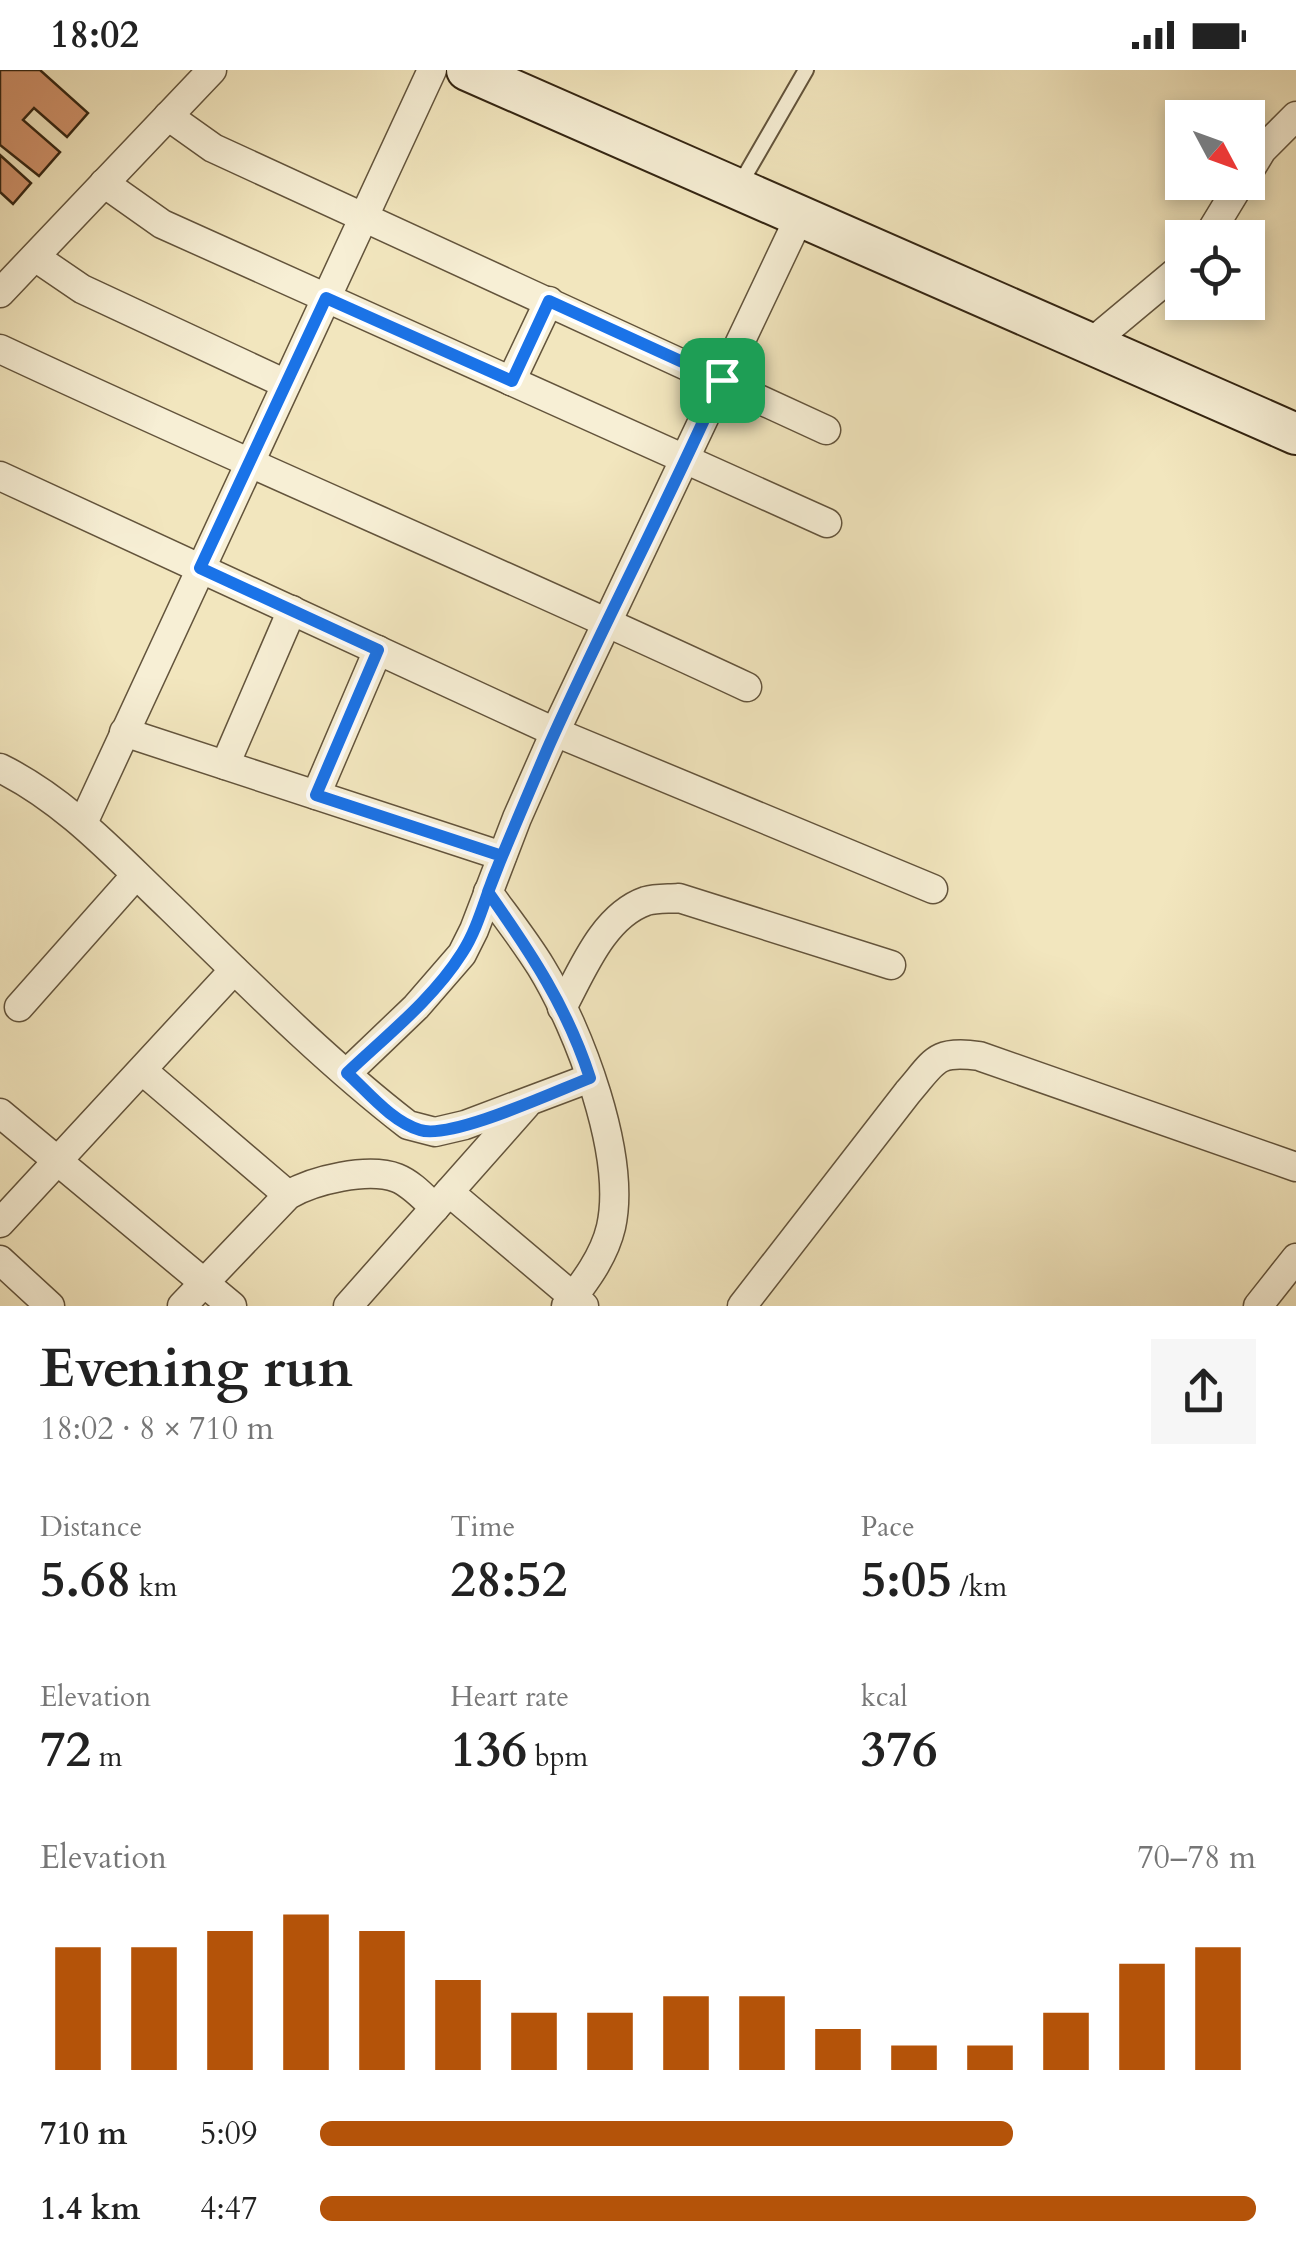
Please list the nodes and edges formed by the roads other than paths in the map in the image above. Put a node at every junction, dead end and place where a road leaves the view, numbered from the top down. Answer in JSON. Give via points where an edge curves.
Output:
{"nodes":[{"id":1,"x":212,"y":70,"type":"edge"},
{"id":2,"x":432,"y":70,"type":"edge"},
{"id":3,"x":468,"y":70,"type":"edge"},
{"id":4,"x":806,"y":70,"type":"edge"},
{"id":5,"x":168,"y":116,"type":"junction"},
{"id":6,"x":1296,"y":116,"type":"edge"},
{"id":7,"x":1265,"y":147,"type":"edge"},
{"id":8,"x":104,"y":183,"type":"junction"},
{"id":9,"x":737,"y":189,"type":"junction"},
{"id":10,"x":364,"y":215,"type":"junction"},
{"id":11,"x":800,"y":216,"type":"junction"},
{"id":12,"x":35,"y":256,"type":"junction"},
{"id":13,"x":1165,"y":281,"type":"edge"},
{"id":14,"x":0,"y":294,"type":"edge"},
{"id":15,"x":326,"y":298,"type":"junction"},
{"id":16,"x":549,"y":301,"type":"junction"},
{"id":17,"x":1091,"y":344,"type":"junction"},
{"id":18,"x":0,"y":349,"type":"edge"},
{"id":19,"x":722,"y":380,"type":"junction"},
{"id":20,"x":512,"y":381,"type":"junction"},
{"id":21,"x":286,"y":384,"type":"junction"},
{"id":22,"x":826,"y":430,"type":"dead end"},
{"id":23,"x":1296,"y":434,"type":"edge"},
{"id":24,"x":687,"y":458,"type":"junction"},
{"id":25,"x":248,"y":464,"type":"junction"},
{"id":26,"x":0,"y":476,"type":"edge"},
{"id":27,"x":827,"y":523,"type":"dead end"},
{"id":28,"x":200,"y":568,"type":"junction"},
{"id":29,"x":292,"y":610,"type":"junction"},
{"id":30,"x":609,"y":622,"type":"junction"},
{"id":31,"x":378,"y":650,"type":"junction"},
{"id":32,"x":747,"y":687,"type":"dead end"},
{"id":33,"x":124,"y":732,"type":"junction"},
{"id":34,"x":555,"y":732,"type":"junction"},
{"id":35,"x":225,"y":765,"type":"junction"},
{"id":36,"x":0,"y":768,"type":"edge"},
{"id":37,"x":316,"y":795,"type":"junction"},
{"id":38,"x":83,"y":824,"type":"junction"},
{"id":39,"x":502,"y":856,"type":"junction"},
{"id":40,"x":136,"y":875,"type":"junction"},
{"id":41,"x":933,"y":889,"type":"dead end"},
{"id":42,"x":488,"y":892,"type":"junction"},
{"id":43,"x":890,"y":965,"type":"dead end"},
{"id":44,"x":234,"y":970,"type":"junction"},
{"id":45,"x":19,"y":1007,"type":"dead end"},
{"id":46,"x":562,"y":1008,"type":"junction"},
{"id":47,"x":143,"y":1071,"type":"junction"},
{"id":48,"x":347,"y":1073,"type":"junction"},
{"id":49,"x":590,"y":1078,"type":"junction"},
{"id":50,"x":530,"y":1100,"type":"junction"},
{"id":51,"x":0,"y":1113,"type":"edge"},
{"id":52,"x":57,"y":1161,"type":"junction"},
{"id":53,"x":1296,"y":1167,"type":"edge"},
{"id":54,"x":288,"y":1196,"type":"junction"},
{"id":55,"x":442,"y":1200,"type":"junction"},
{"id":56,"x":0,"y":1223,"type":"edge"},
{"id":57,"x":1296,"y":1258,"type":"edge"},
{"id":58,"x":0,"y":1260,"type":"edge"},
{"id":59,"x":204,"y":1283,"type":"junction"},
{"id":60,"x":574,"y":1303,"type":"edge"},
{"id":61,"x":50,"y":1306,"type":"edge"},
{"id":62,"x":182,"y":1306,"type":"edge"},
{"id":63,"x":232,"y":1306,"type":"edge"},
{"id":64,"x":348,"y":1306,"type":"edge"},
{"id":65,"x":742,"y":1306,"type":"edge"},
{"id":66,"x":1258,"y":1306,"type":"edge"}],
"edges":[{"from":1,"to":5,"type":"street"},
{"from":2,"to":10,"type":"street"},
{"from":3,"to":9,"type":"main road"},
{"from":4,"to":9,"type":"lane"},
{"from":5,"to":8,"type":"street"},
{"from":5,"to":10,"type":"street","via":[[213,148]]},
{"from":6,"to":7,"type":"street"},
{"from":8,"to":12,"type":"street"},
{"from":8,"to":15,"type":"street","via":[[162,224]]},
{"from":9,"to":11,"type":"main road"},
{"from":10,"to":15,"type":"street"},
{"from":10,"to":16,"type":"street"},
{"from":11,"to":17,"type":"main road"},
{"from":11,"to":19,"type":"street"},
{"from":12,"to":14,"type":"street"},
{"from":12,"to":21,"type":"street","via":[[82,289]]},
{"from":13,"to":17,"type":"street"},
{"from":15,"to":20,"type":"street"},
{"from":15,"to":21,"type":"street"},
{"from":16,"to":19,"type":"street"},
{"from":16,"to":20,"type":"street"},
{"from":17,"to":23,"type":"main road"},
{"from":18,"to":25,"type":"street"},
{"from":19,"to":22,"type":"street"},
{"from":19,"to":24,"type":"street"},
{"from":20,"to":24,"type":"street"},
{"from":21,"to":25,"type":"street"},
{"from":24,"to":27,"type":"street"},
{"from":24,"to":30,"type":"street"},
{"from":25,"to":28,"type":"street"},
{"from":25,"to":30,"type":"street"},
{"from":26,"to":28,"type":"street"},
{"from":28,"to":29,"type":"street"},
{"from":28,"to":33,"type":"street"},
{"from":29,"to":31,"type":"street"},
{"from":29,"to":35,"type":"street"},
{"from":30,"to":32,"type":"street"},
{"from":30,"to":34,"type":"street"},
{"from":31,"to":34,"type":"street"},
{"from":31,"to":37,"type":"street"},
{"from":33,"to":35,"type":"street"},
{"from":33,"to":38,"type":"street"},
{"from":34,"to":39,"type":"street"},
{"from":34,"to":41,"type":"street"},
{"from":35,"to":37,"type":"street"},
{"from":36,"to":38,"type":"street"},
{"from":37,"to":39,"type":"street"},
{"from":38,"to":40,"type":"street"},
{"from":39,"to":42,"type":"street"},
{"from":40,"to":44,"type":"street"},
{"from":40,"to":45,"type":"street"},
{"from":42,"to":46,"type":"street"},
{"from":42,"to":48,"type":"street","via":[[474,930],[443,978]]},
{"from":43,"to":46,"type":"street","via":[[679,898],[648,900],[623,914],[596,944]]},
{"from":44,"to":47,"type":"street"},
{"from":44,"to":48,"type":"street"},
{"from":46,"to":49,"type":"street"},
{"from":47,"to":52,"type":"street"},
{"from":47,"to":54,"type":"street"},
{"from":48,"to":50,"type":"street","via":[[422,1131],[465,1125]]},
{"from":49,"to":50,"type":"street"},
{"from":49,"to":60,"type":"street","via":[[616,1176],[611,1228]]},
{"from":50,"to":55,"type":"street"},
{"from":51,"to":52,"type":"street"},
{"from":52,"to":56,"type":"street"},
{"from":52,"to":59,"type":"street"},
{"from":53,"to":65,"type":"street","via":[[979,1056],[952,1053],[935,1061],[908,1092]]},
{"from":54,"to":55,"type":"street","via":[[328,1179],[381,1176]]},
{"from":54,"to":59,"type":"street"},
{"from":55,"to":60,"type":"street"},
{"from":55,"to":64,"type":"street"},
{"from":57,"to":66,"type":"street"},
{"from":58,"to":61,"type":"street"},
{"from":59,"to":62,"type":"street"},
{"from":59,"to":63,"type":"street"}]}
